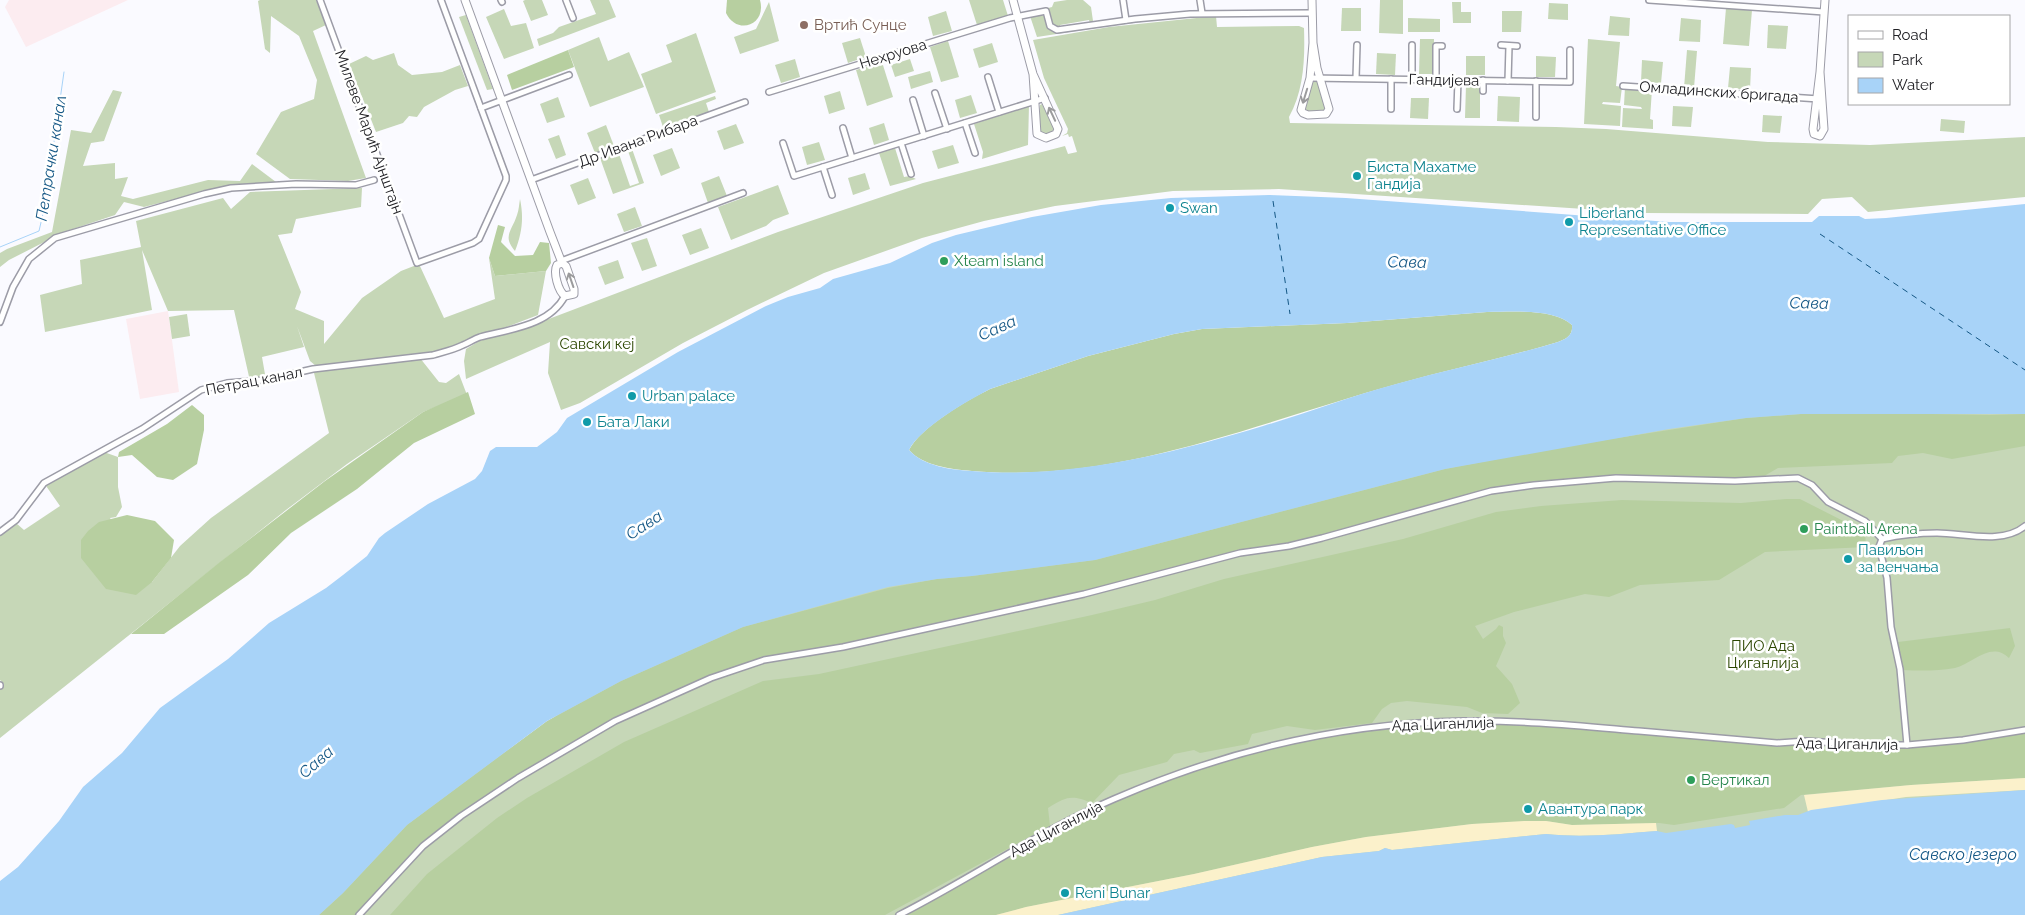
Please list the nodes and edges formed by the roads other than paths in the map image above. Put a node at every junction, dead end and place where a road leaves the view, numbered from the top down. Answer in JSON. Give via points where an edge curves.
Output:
{"nodes":[{"id":1,"x":320,"y":0,"type":"edge"},
{"id":2,"x":441,"y":0,"type":"edge"},
{"id":3,"x":465,"y":0,"type":"edge"},
{"id":4,"x":566,"y":0,"type":"edge"},
{"id":5,"x":1013,"y":0,"type":"edge"},
{"id":6,"x":1123,"y":0,"type":"edge"},
{"id":7,"x":1200,"y":0,"type":"edge"},
{"id":8,"x":1312,"y":0,"type":"edge"},
{"id":9,"x":1650,"y":0,"type":"edge"},
{"id":10,"x":1825,"y":0,"type":"edge"},
{"id":11,"x":1824,"y":12,"type":"junction"},
{"id":12,"x":1312,"y":13,"type":"junction"},
{"id":13,"x":1202,"y":14,"type":"junction"},
{"id":14,"x":1018,"y":16,"type":"junction"},
{"id":15,"x":573,"y":18,"type":"dead end"},
{"id":16,"x":1126,"y":20,"type":"junction"},
{"id":17,"x":1313,"y":43,"type":"junction"},
{"id":18,"x":1357,"y":45,"type":"dead end"},
{"id":19,"x":1412,"y":45,"type":"dead end"},
{"id":20,"x":1442,"y":46,"type":"dead end"},
{"id":21,"x":1501,"y":46,"type":"dead end"},
{"id":22,"x":1508,"y":46,"type":"junction"},
{"id":23,"x":1517,"y":46,"type":"dead end"},
{"id":24,"x":1570,"y":50,"type":"dead end"},
{"id":25,"x":1033,"y":74,"type":"junction"},
{"id":26,"x":569,"y":75,"type":"dead end"},
{"id":27,"x":988,"y":77,"type":"dead end"},
{"id":28,"x":1310,"y":78,"type":"junction"},
{"id":29,"x":1319,"y":78,"type":"junction"},
{"id":30,"x":1356,"y":78,"type":"junction"},
{"id":31,"x":1392,"y":79,"type":"junction"},
{"id":32,"x":1412,"y":79,"type":"junction"},
{"id":33,"x":1436,"y":80,"type":"junction"},
{"id":34,"x":1458,"y":80,"type":"junction"},
{"id":35,"x":1483,"y":80,"type":"junction"},
{"id":36,"x":1508,"y":81,"type":"junction"},
{"id":37,"x":1536,"y":81,"type":"junction"},
{"id":38,"x":1623,"y":86,"type":"dead end"},
{"id":39,"x":1483,"y":91,"type":"dead end"},
{"id":40,"x":769,"y":92,"type":"dead end"},
{"id":41,"x":935,"y":93,"type":"dead end"},
{"id":42,"x":1045,"y":98,"type":"junction"},
{"id":43,"x":1819,"y":99,"type":"joint"},
{"id":44,"x":502,"y":100,"type":"junction"},
{"id":45,"x":913,"y":100,"type":"dead end"},
{"id":46,"x":1036,"y":101,"type":"junction"},
{"id":47,"x":744,"y":102,"type":"dead end"},
{"id":48,"x":481,"y":108,"type":"junction"},
{"id":49,"x":1391,"y":109,"type":"dead end"},
{"id":50,"x":1457,"y":109,"type":"dead end"},
{"id":51,"x":999,"y":112,"type":"junction"},
{"id":52,"x":1536,"y":117,"type":"dead end"},
{"id":53,"x":965,"y":122,"type":"junction"},
{"id":54,"x":843,"y":128,"type":"dead end"},
{"id":55,"x":947,"y":128,"type":"junction"},
{"id":56,"x":924,"y":136,"type":"junction"},
{"id":57,"x":783,"y":143,"type":"dead end"},
{"id":58,"x":901,"y":143,"type":"junction"},
{"id":59,"x":975,"y":153,"type":"dead end"},
{"id":60,"x":852,"y":158,"type":"junction"},
{"id":61,"x":824,"y":167,"type":"junction"},
{"id":62,"x":911,"y":174,"type":"dead end"},
{"id":63,"x":374,"y":180,"type":"dead end"},
{"id":64,"x":531,"y":180,"type":"junction"},
{"id":65,"x":743,"y":193,"type":"dead end"},
{"id":66,"x":832,"y":195,"type":"dead end"},
{"id":67,"x":561,"y":262,"type":"junction"},
{"id":68,"x":564,"y":296,"type":"junction"},
{"id":69,"x":0,"y":322,"type":"edge"},
{"id":70,"x":2025,"y":526,"type":"edge"},
{"id":71,"x":0,"y":532,"type":"edge"},
{"id":72,"x":1882,"y":539,"type":"junction"},
{"id":73,"x":2025,"y":730,"type":"edge"},
{"id":74,"x":1907,"y":745,"type":"junction"},
{"id":75,"x":359,"y":915,"type":"edge"},
{"id":76,"x":899,"y":915,"type":"edge"}],
"edges":[{"from":1,"to":48,"type":"street","name":"Милеве Марић Ајнштајн","via":[[418,263],[476,241],[505,184],[506,176]]},
{"from":2,"to":48,"type":"street"},
{"from":3,"to":44,"type":"street"},
{"from":4,"to":15,"type":"street"},
{"from":5,"to":14,"type":"street"},
{"from":6,"to":16,"type":"street"},
{"from":7,"to":13,"type":"street"},
{"from":8,"to":12,"type":"street"},
{"from":9,"to":11,"type":"street"},
{"from":10,"to":11,"type":"street","name":"Омладинских бригада"},
{"from":11,"to":43,"type":"street","name":"Омладинских бригада"},
{"from":12,"to":13,"type":"street"},
{"from":12,"to":17,"type":"street"},
{"from":13,"to":16,"type":"street","name":"Нехруова"},
{"from":14,"to":16,"type":"street","name":"Нехруова","via":[[1046,11],[1050,26],[1057,30]]},
{"from":14,"to":25,"type":"street"},
{"from":14,"to":40,"type":"street","name":"Нехруова"},
{"from":17,"to":28,"type":"street"},
{"from":17,"to":29,"type":"street"},
{"from":18,"to":30,"type":"street"},
{"from":19,"to":32,"type":"street"},
{"from":20,"to":33,"type":"street","via":[[1436,46]]},
{"from":21,"to":22,"type":"street"},
{"from":22,"to":23,"type":"street"},
{"from":22,"to":36,"type":"street"},
{"from":24,"to":37,"type":"street","name":"Гандијева","via":[[1570,82]]},
{"from":25,"to":42,"type":"street"},
{"from":25,"to":46,"type":"street"},
{"from":26,"to":44,"type":"street"},
{"from":27,"to":51,"type":"street"},
{"from":28,"to":29,"type":"street","name":"Гандијева"},
{"from":28,"to":29,"type":"street","one_way":true,"via":[[1301,110],[1308,115],[1326,114],[1329,109]]},
{"from":29,"to":30,"type":"street","name":"Гандијева"},
{"from":30,"to":31,"type":"street","name":"Гандијева"},
{"from":31,"to":32,"type":"street","name":"Гандијева"},
{"from":31,"to":49,"type":"street"},
{"from":32,"to":33,"type":"street","name":"Гандијева"},
{"from":33,"to":34,"type":"street","name":"Гандијева"},
{"from":34,"to":35,"type":"street","name":"Гандијева"},
{"from":34,"to":50,"type":"street"},
{"from":35,"to":36,"type":"street","name":"Гандијева"},
{"from":35,"to":39,"type":"street"},
{"from":36,"to":37,"type":"street","name":"Гандијева"},
{"from":37,"to":52,"type":"street"},
{"from":38,"to":43,"type":"street","name":"Омладинских бригада"},
{"from":41,"to":55,"type":"street"},
{"from":42,"to":46,"type":"street"},
{"from":46,"to":42,"type":"street","one_way":true,"via":[[1037,134],[1046,138],[1056,134],[1058,129]]},
{"from":44,"to":48,"type":"street"},
{"from":44,"to":64,"type":"street"},
{"from":45,"to":56,"type":"street"},
{"from":46,"to":51,"type":"street"},
{"from":47,"to":64,"type":"street","name":"Др Ивана Рибара"},
{"from":51,"to":53,"type":"street"},
{"from":53,"to":55,"type":"street"},
{"from":53,"to":59,"type":"street"},
{"from":54,"to":60,"type":"street"},
{"from":55,"to":56,"type":"street"},
{"from":56,"to":58,"type":"street"},
{"from":57,"to":61,"type":"street","via":[[794,176]]},
{"from":58,"to":60,"type":"street"},
{"from":58,"to":62,"type":"street"},
{"from":60,"to":61,"type":"street"},
{"from":61,"to":66,"type":"street"},
{"from":63,"to":69,"type":"street","via":[[356,184],[230,188],[55,238],[29,260],[13,287]]},
{"from":64,"to":67,"type":"street"},
{"from":65,"to":67,"type":"street"},
{"from":67,"to":68,"type":"street","via":[[555,269]]},
{"from":68,"to":67,"type":"street","one_way":true,"via":[[572,296],[574,289],[566,266]]},
{"from":68,"to":71,"type":"street","name":"Петрац канал","via":[[555,310],[538,321],[420,358],[336,366],[201,390],[142,429],[44,484],[16,520]]},
{"from":70,"to":72,"type":"street","via":[[2010,534],[1996,536],[1938,533]]},
{"from":72,"to":74,"type":"street","via":[[1879,547],[1887,578],[1890,626],[1899,663]]},
{"from":72,"to":75,"type":"street","via":[[1865,521],[1828,502],[1806,480],[1798,478],[1735,481],[1616,478],[1534,485],[1491,491],[1314,540],[1240,553],[1084,594],[843,647],[764,660],[711,678],[615,721],[518,778],[423,846]]},
{"from":73,"to":74,"type":"street","name":"Ада Циганлија"},
{"from":74,"to":76,"type":"street","name":"Ада Циганлија","via":[[1777,743],[1521,722],[1420,723],[1270,744],[1201,765],[1068,819]]}]}
